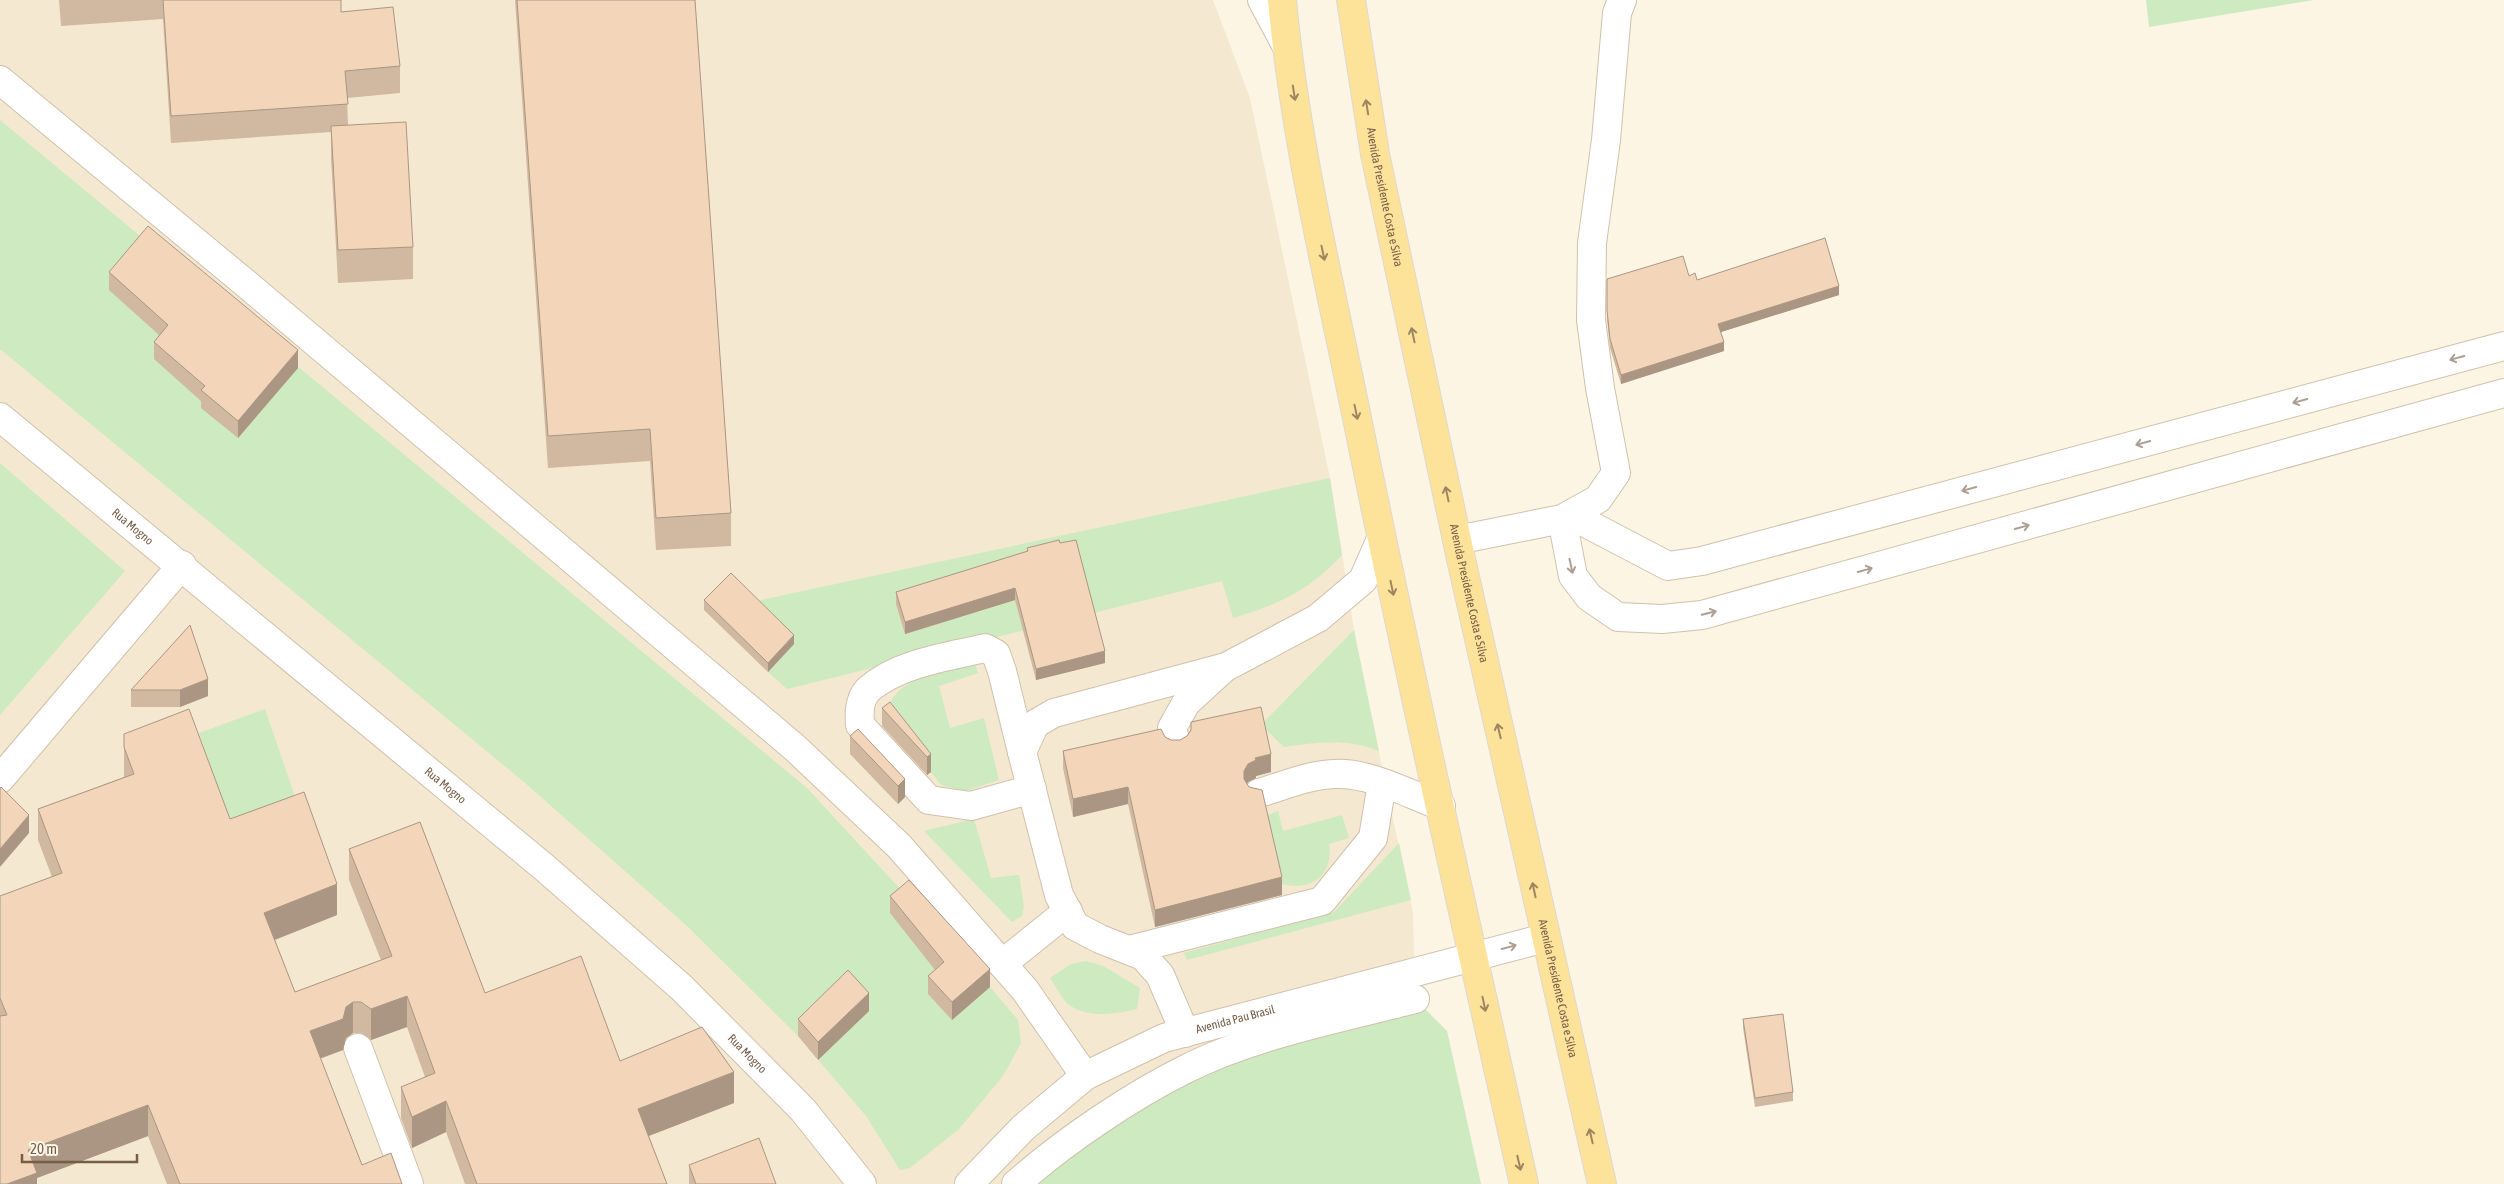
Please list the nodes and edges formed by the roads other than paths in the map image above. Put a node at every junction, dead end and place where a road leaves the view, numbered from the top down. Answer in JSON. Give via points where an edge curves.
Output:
{"nodes":[{"id":1,"x":1262,"y":0,"type":"edge"},
{"id":2,"x":1282,"y":0,"type":"edge"},
{"id":3,"x":1351,"y":0,"type":"edge"},
{"id":4,"x":1622,"y":0,"type":"edge"},
{"id":5,"x":1286,"y":45,"type":"junction"},
{"id":6,"x":0,"y":80,"type":"edge"},
{"id":7,"x":2504,"y":346,"type":"edge"},
{"id":8,"x":2504,"y":393,"type":"edge"},
{"id":9,"x":0,"y":417,"type":"edge"},
{"id":10,"x":1562,"y":518,"type":"junction"},
{"id":11,"x":1382,"y":539,"type":"junction"},
{"id":12,"x":1457,"y":540,"type":"junction"},
{"id":13,"x":182,"y":565,"type":"junction"},
{"id":14,"x":1226,"y":667,"type":"junction"},
{"id":15,"x":1176,"y":743,"type":"edge"},
{"id":16,"x":1022,"y":752,"type":"junction"},
{"id":17,"x":0,"y":778,"type":"edge"},
{"id":18,"x":1382,"y":783,"type":"junction"},
{"id":19,"x":1032,"y":789,"type":"junction"},
{"id":20,"x":1259,"y":793,"type":"edge"},
{"id":21,"x":1441,"y":806,"type":"junction"},
{"id":22,"x":1068,"y":911,"type":"junction"},
{"id":23,"x":1545,"y":938,"type":"junction"},
{"id":24,"x":1129,"y":950,"type":"junction"},
{"id":25,"x":1474,"y":957,"type":"junction"},
{"id":26,"x":1002,"y":964,"type":"junction"},
{"id":27,"x":1415,"y":999,"type":"dead end"},
{"id":28,"x":1185,"y":1033,"type":"junction"},
{"id":29,"x":358,"y":1048,"type":"dead end"},
{"id":30,"x":1085,"y":1076,"type":"junction"},
{"id":31,"x":409,"y":1184,"type":"edge"},
{"id":32,"x":862,"y":1184,"type":"edge"},
{"id":33,"x":969,"y":1184,"type":"edge"},
{"id":34,"x":1016,"y":1184,"type":"edge"},
{"id":35,"x":1524,"y":1184,"type":"edge"},
{"id":36,"x":1602,"y":1184,"type":"edge"}],
"edges":[{"from":1,"to":5,"type":"street"},
{"from":2,"to":5,"type":"main road"},
{"from":12,"to":3,"type":"main road","name":"Avenida Presidente Costa e Silva","one_way":true,"via":[[1375,154]]},
{"from":4,"to":10,"type":"street","via":[[1617,12],[1606,140],[1592,243],[1591,320],[1616,473],[1598,498]]},
{"from":5,"to":11,"type":"main road","one_way":true,"via":[[1303,156]]},
{"from":6,"to":26,"type":"street","via":[[794,747],[899,846]]},
{"from":7,"to":10,"type":"street","one_way":true,"via":[[1702,561],[1668,566],[1591,525]]},
{"from":10,"to":8,"type":"street","one_way":true,"via":[[1573,576],[1596,602],[1618,617],[1662,619],[1702,615]]},
{"from":9,"to":13,"type":"street","name":"Rua Mogno"},
{"from":10,"to":12,"type":"street"},
{"from":11,"to":14,"type":"street","via":[[1363,580],[1318,618]]},
{"from":11,"to":21,"type":"main road","one_way":true},
{"from":23,"to":12,"type":"main road","name":"Avenida Presidente Costa e Silva","one_way":true},
{"from":13,"to":17,"type":"street"},
{"from":13,"to":32,"type":"street","name":"Rua Mogno","via":[[545,868],[682,988],[804,1110]]},
{"from":14,"to":15,"type":"street","via":[[1186,703],[1172,728]]},
{"from":14,"to":16,"type":"street","via":[[1054,712],[1035,724]]},
{"from":16,"to":19,"type":"street"},
{"from":16,"to":19,"type":"street","via":[[996,654],[985,648],[911,667],[867,690],[858,710],[860,726],[930,800],[971,806]]},
{"from":18,"to":20,"type":"street","via":[[1335,774]]},
{"from":18,"to":21,"type":"street"},
{"from":18,"to":24,"type":"street","via":[[1373,838],[1322,901]]},
{"from":19,"to":22,"type":"street","via":[[1059,895]]},
{"from":21,"to":25,"type":"main road"},
{"from":22,"to":24,"type":"street","via":[[1075,926]]},
{"from":22,"to":26,"type":"street"},
{"from":25,"to":23,"type":"street","name":"Avenida Pau Brasil","one_way":true},
{"from":36,"to":23,"type":"main road","name":"Avenida Presidente Costa e Silva","one_way":true},
{"from":24,"to":28,"type":"street","via":[[1143,956],[1160,975]]},
{"from":25,"to":28,"type":"street","name":"Avenida Pau Brasil"},
{"from":25,"to":35,"type":"main road","one_way":true},
{"from":26,"to":30,"type":"street","via":[[1025,990]]},
{"from":27,"to":34,"type":"street","via":[[1255,1042],[1186,1068],[1072,1140]]},
{"from":28,"to":30,"type":"street","name":"Avenida Pau Brasil","via":[[1164,1038]]},
{"from":29,"to":31,"type":"street"},
{"from":30,"to":33,"type":"street","name":"Avenida Pau Brasil","via":[[1023,1128]]}]}
